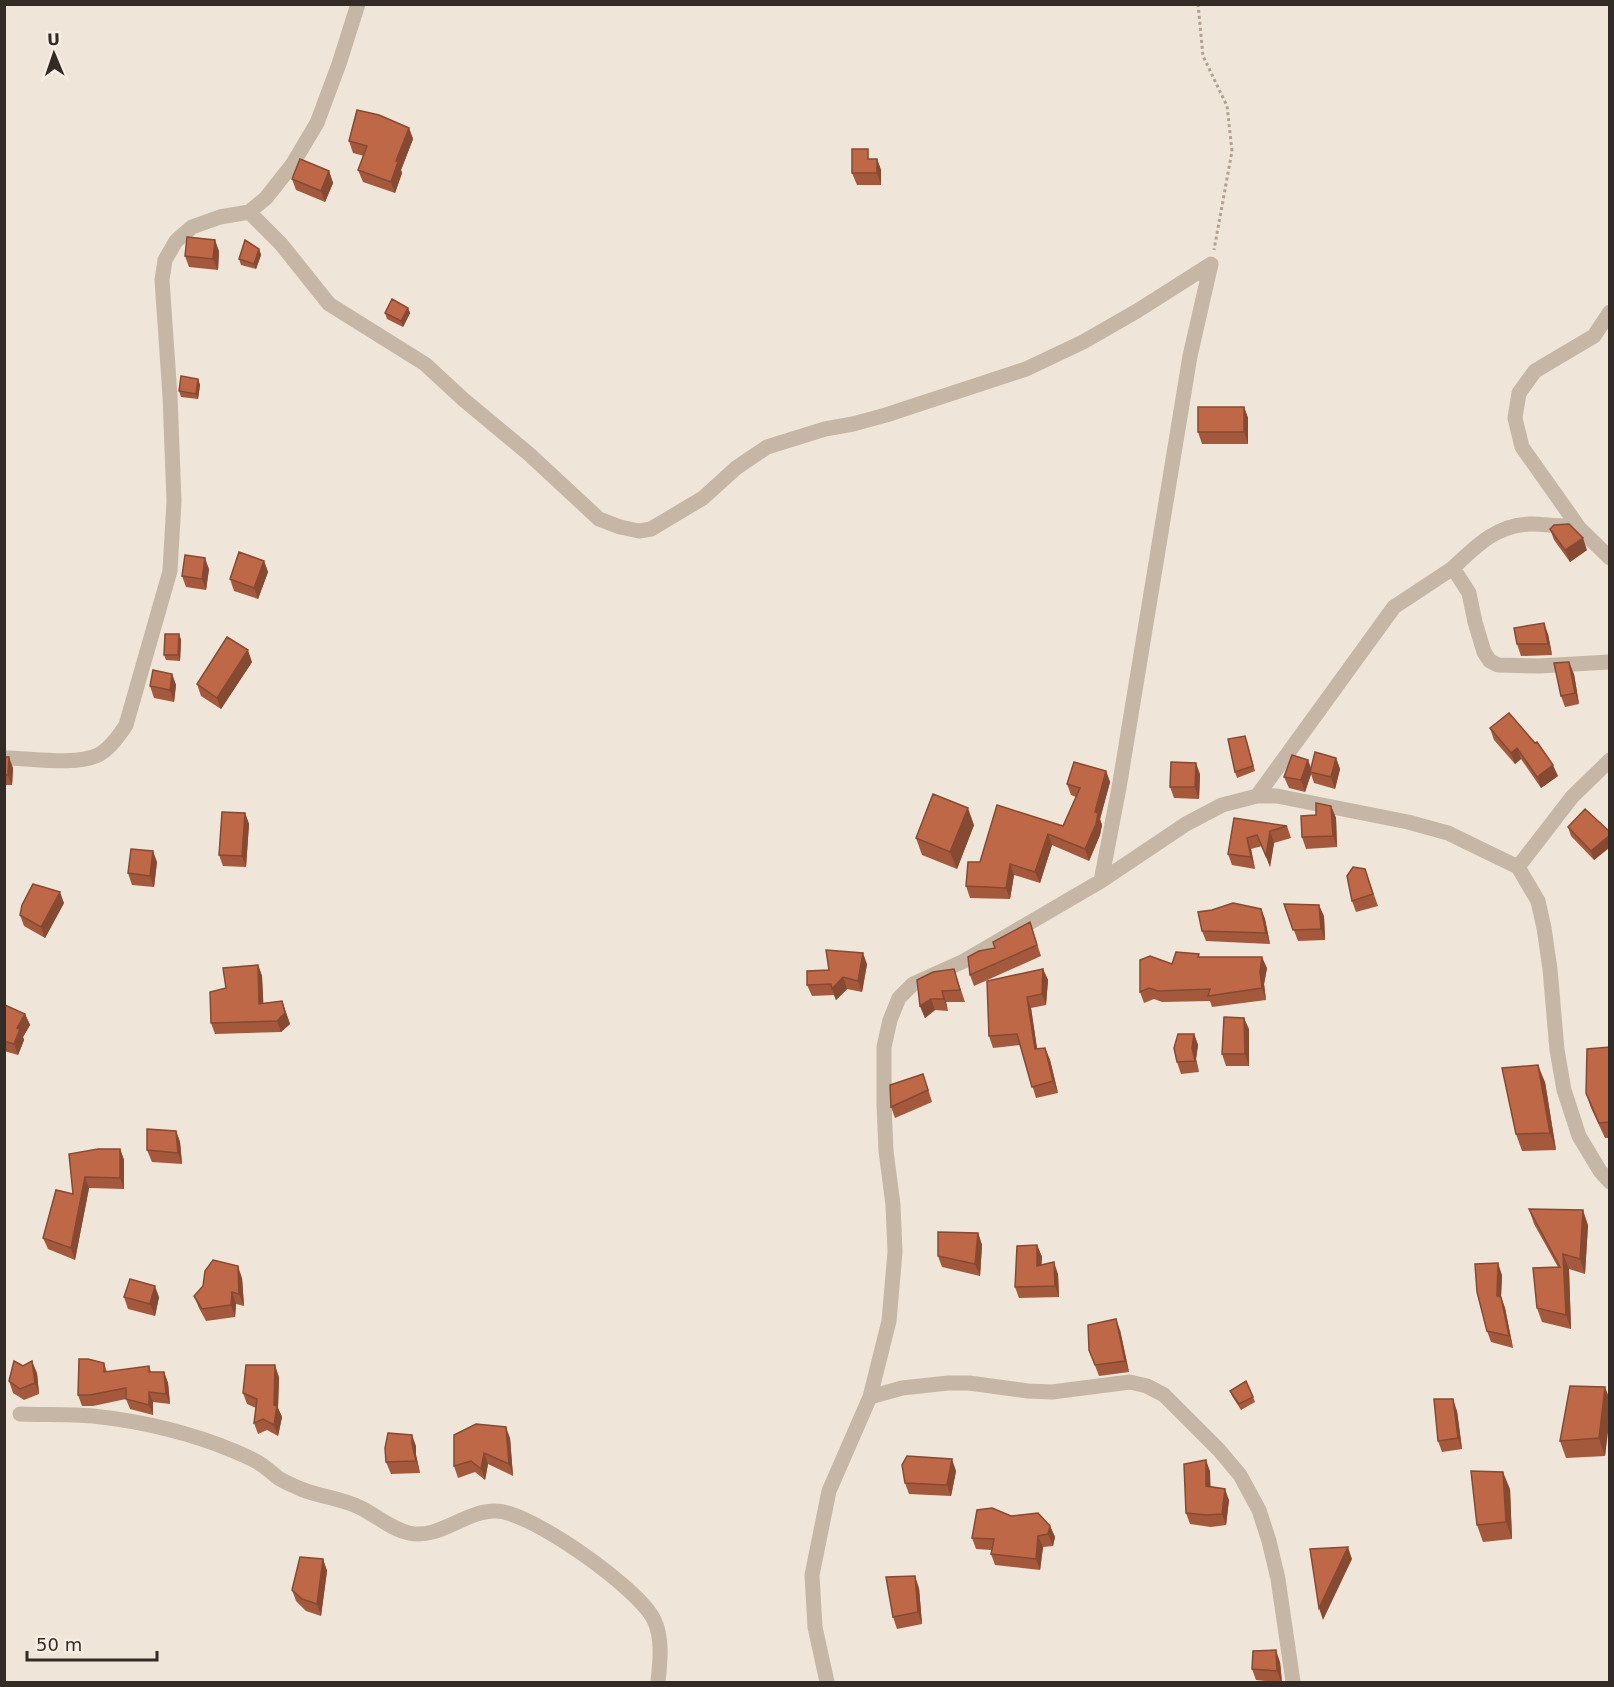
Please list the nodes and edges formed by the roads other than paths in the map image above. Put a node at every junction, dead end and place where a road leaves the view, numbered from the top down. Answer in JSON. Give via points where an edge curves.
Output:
{"nodes":[{"id":1,"x":358,"y":4,"type":"edge"},
{"id":2,"x":249,"y":212,"type":"junction"},
{"id":3,"x":1610,"y":312,"type":"edge"},
{"id":4,"x":1577,"y":524,"type":"junction"},
{"id":5,"x":1610,"y":558,"type":"edge"},
{"id":6,"x":1453,"y":568,"type":"junction"},
{"id":7,"x":1610,"y":662,"type":"edge"},
{"id":8,"x":4,"y":758,"type":"edge"},
{"id":9,"x":1610,"y":760,"type":"edge"},
{"id":10,"x":1257,"y":796,"type":"junction"},
{"id":11,"x":1518,"y":867,"type":"junction"},
{"id":12,"x":1101,"y":881,"type":"junction"},
{"id":13,"x":1610,"y":1182,"type":"edge"},
{"id":14,"x":870,"y":1397,"type":"junction"},
{"id":15,"x":20,"y":1414,"type":"dead end"},
{"id":16,"x":658,"y":1683,"type":"edge"},
{"id":17,"x":827,"y":1683,"type":"edge"},
{"id":18,"x":1293,"y":1683,"type":"edge"}],
"edges":[{"from":1,"to":2,"type":"street","via":[[316,123],[292,165],[266,198]]},
{"from":2,"to":8,"type":"street","via":[[192,227],[176,240],[165,260],[162,280],[174,501],[170,571],[126,725],[99,755],[78,761]]},
{"from":2,"to":12,"type":"street","via":[[281,244],[329,304],[425,364],[599,519],[639,531],[651,530],[703,498],[736,468],[768,447],[886,415],[1026,369],[1083,342],[1211,264],[1190,356]]},
{"from":3,"to":4,"type":"street","via":[[1594,336],[1534,371],[1519,393],[1515,418],[1522,447]]},
{"from":4,"to":5,"type":"street"},
{"from":4,"to":6,"type":"street","via":[[1503,528],[1484,539]]},
{"from":6,"to":7,"type":"street","via":[[1469,593],[1484,652],[1490,661],[1498,665],[1539,666]]},
{"from":6,"to":10,"type":"street","via":[[1394,607]]},
{"from":9,"to":11,"type":"street","via":[[1572,797]]},
{"from":10,"to":11,"type":"street","via":[[1277,796],[1408,822],[1448,833]]},
{"from":10,"to":12,"type":"street","via":[[1222,805],[1186,824]]},
{"from":11,"to":13,"type":"street","via":[[1538,901],[1544,928],[1564,1090],[1580,1136]]},
{"from":12,"to":14,"type":"street","via":[[964,961],[913,984],[899,998],[885,1047],[884,1104],[895,1252],[889,1321]]},
{"from":14,"to":17,"type":"street","via":[[829,1491],[812,1575],[815,1627]]},
{"from":14,"to":18,"type":"street","via":[[902,1388],[948,1383],[1052,1392],[1130,1382],[1164,1395],[1240,1475],[1259,1510],[1278,1579]]},
{"from":15,"to":16,"type":"street","via":[[92,1416],[194,1437],[261,1464],[303,1490],[359,1507],[409,1533],[424,1534],[497,1510],[518,1517],[559,1538],[617,1578],[645,1605],[655,1620],[659,1638]]}]}
